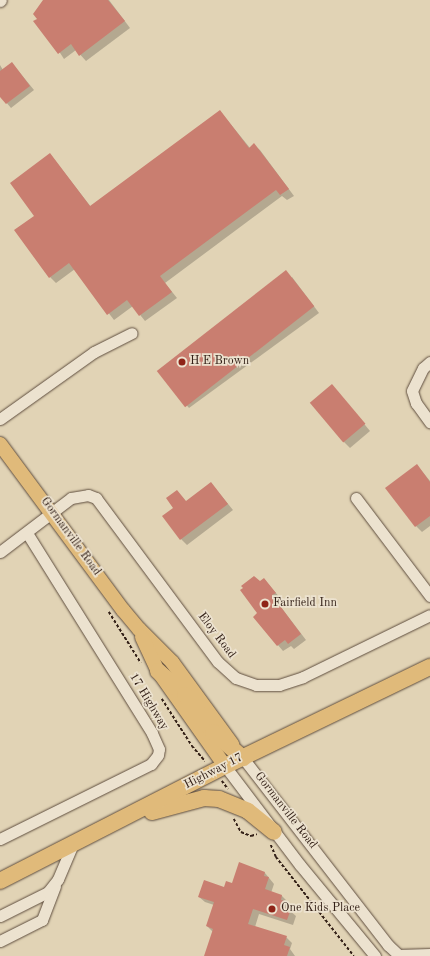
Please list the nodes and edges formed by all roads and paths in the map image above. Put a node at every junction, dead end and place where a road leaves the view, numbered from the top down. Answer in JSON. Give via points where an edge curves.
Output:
{"nodes":[{"id":1,"x":132,"y":333,"type":"dead end"},
{"id":2,"x":430,"y":362,"type":"edge"},
{"id":3,"x":0,"y":419,"type":"edge"},
{"id":4,"x":430,"y":422,"type":"edge"},
{"id":5,"x":0,"y":444,"type":"edge"},
{"id":6,"x":356,"y":498,"type":"dead end"},
{"id":7,"x":53,"y":513,"type":"junction"},
{"id":8,"x":27,"y":533,"type":"junction"},
{"id":9,"x":0,"y":552,"type":"edge"},
{"id":10,"x":430,"y":596,"type":"edge"},
{"id":11,"x":109,"y":611,"type":"dead end"},
{"id":12,"x":430,"y":615,"type":"edge"},
{"id":13,"x":139,"y":630,"type":"junction"},
{"id":14,"x":142,"y":665,"type":"dead end"},
{"id":15,"x":430,"y":667,"type":"edge"},
{"id":16,"x":158,"y":671,"type":"junction"},
{"id":17,"x":158,"y":692,"type":"dead end"},
{"id":18,"x":243,"y":758,"type":"junction"},
{"id":19,"x":220,"y":769,"type":"junction"},
{"id":20,"x":229,"y":801,"type":"junction"},
{"id":21,"x":118,"y":822,"type":"junction"},
{"id":22,"x":268,"y":835,"type":"junction"},
{"id":23,"x":0,"y":839,"type":"edge"},
{"id":24,"x":73,"y":844,"type":"junction"},
{"id":25,"x":58,"y":879,"type":"junction"},
{"id":26,"x":0,"y":881,"type":"edge"},
{"id":27,"x":0,"y":916,"type":"edge"},
{"id":28,"x":0,"y":941,"type":"edge"},
{"id":29,"x":430,"y":954,"type":"edge"},
{"id":30,"x":399,"y":955,"type":"edge"},
{"id":31,"x":354,"y":956,"type":"edge"},
{"id":32,"x":375,"y":956,"type":"edge"}],
"edges":[{"from":1,"to":3,"type":"street","via":[[94,352]]},
{"from":2,"to":4,"type":"street","via":[[423,368],[412,391],[416,402]]},
{"from":5,"to":7,"type":"main road","name":"Gormanville Road"},
{"from":6,"to":10,"type":"street"},
{"from":7,"to":8,"type":"street","name":"Eloy Road"},
{"from":7,"to":12,"type":"street","name":"Eloy Road","via":[[80,495],[96,498],[218,662],[246,683],[267,686],[297,679]]},
{"from":7,"to":13,"type":"main road","name":"Gormanville Road"},
{"from":8,"to":9,"type":"street","name":"Eloy Road"},
{"from":8,"to":23,"type":"street","name":"17 Highway","via":[[152,733],[158,755],[151,764]]},
{"from":11,"to":14,"type":"path"},
{"from":13,"to":16,"type":"main road","name":"Gormanville Road"},
{"from":13,"to":18,"type":"main road","name":"Gormanville Road","via":[[172,662]]},
{"from":15,"to":18,"type":"highway","name":"Highway 17"},
{"from":16,"to":18,"type":"highway","via":[[185,695],[213,732]]},
{"from":16,"to":19,"type":"main road","name":"Gormanville Road"},
{"from":17,"to":19,"type":"path","via":[[192,746]]},
{"from":18,"to":19,"type":"highway","name":"Highway 17"},
{"from":18,"to":30,"type":"street","name":"Gormanville Road"},
{"from":19,"to":20,"type":"path","via":[[231,794]]},
{"from":19,"to":21,"type":"highway","name":"Highway 17"},
{"from":19,"to":22,"type":"street","name":"Gormanville Road"},
{"from":20,"to":21,"type":"highway","via":[[204,798]]},
{"from":20,"to":22,"type":"highway","via":[[248,811]]},
{"from":20,"to":22,"type":"path","via":[[234,820],[241,832],[251,836]]},
{"from":21,"to":24,"type":"highway","name":"Highway 17"},
{"from":22,"to":31,"type":"path","via":[[276,857]]},
{"from":22,"to":32,"type":"street","name":"Gormanville Road","via":[[286,847]]},
{"from":24,"to":25,"type":"street"},
{"from":24,"to":26,"type":"highway","name":"Highway 17"},
{"from":25,"to":27,"type":"street","via":[[48,892]]},
{"from":25,"to":28,"type":"street","via":[[42,920]]},
{"from":29,"to":30,"type":"street"}]}
